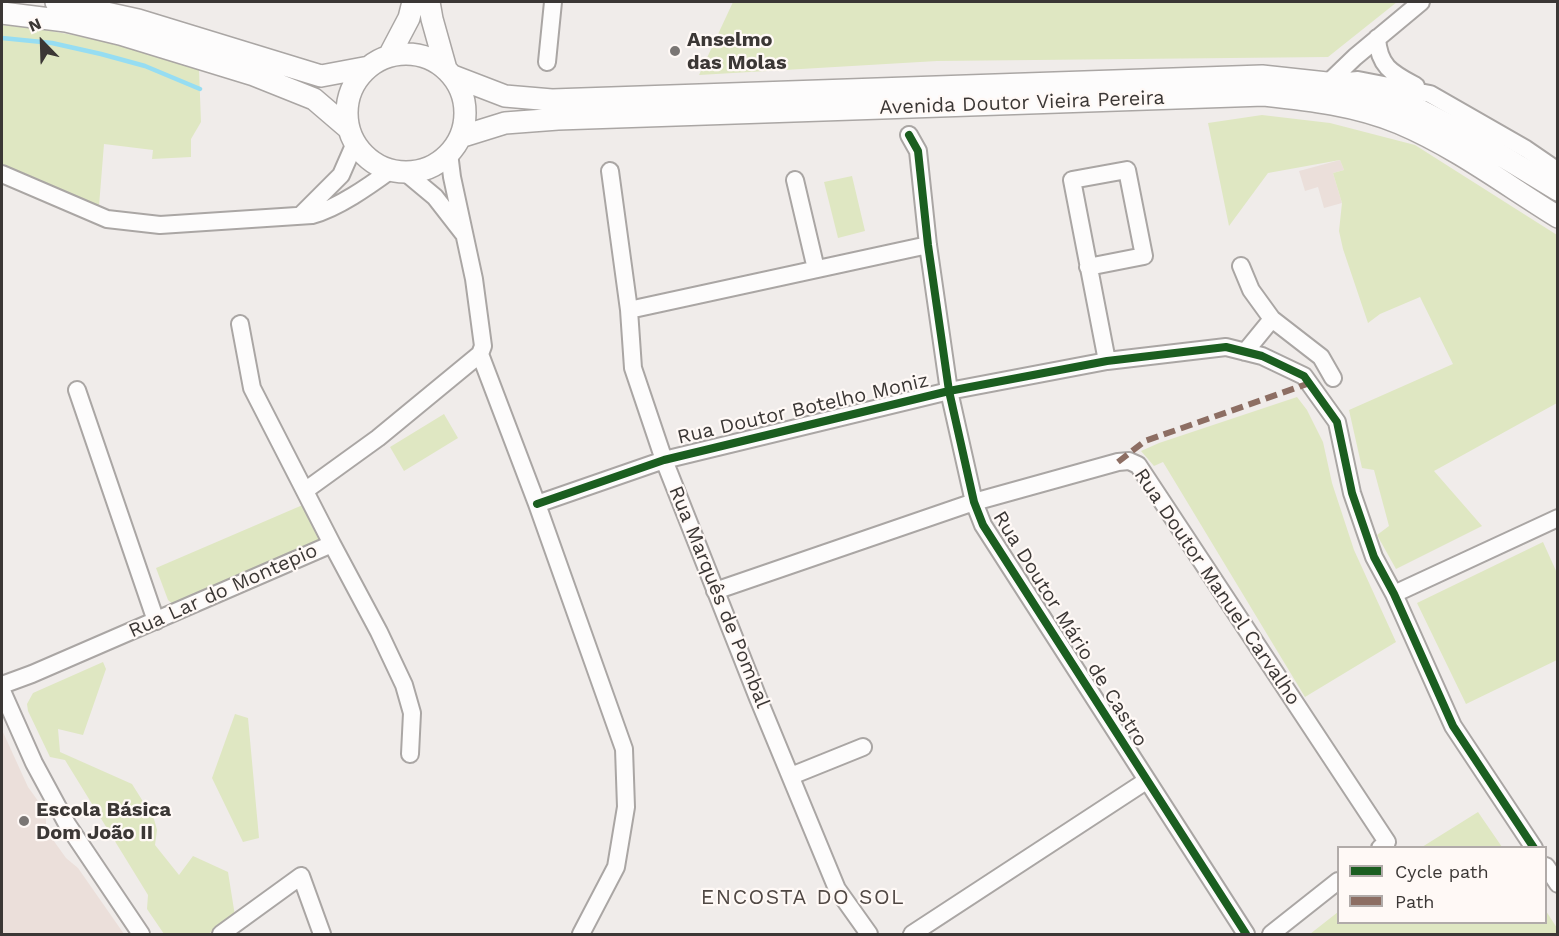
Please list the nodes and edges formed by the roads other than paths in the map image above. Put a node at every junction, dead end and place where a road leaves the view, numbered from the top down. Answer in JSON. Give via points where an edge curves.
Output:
{"nodes":[{"id":1,"x":56,"y":2,"type":"edge"},
{"id":2,"x":413,"y":2,"type":"edge"},
{"id":3,"x":429,"y":2,"type":"edge"},
{"id":4,"x":553,"y":2,"type":"edge"},
{"id":5,"x":1421,"y":2,"type":"edge"},
{"id":6,"x":2,"y":13,"type":"edge"},
{"id":7,"x":1377,"y":38,"type":"junction"},
{"id":8,"x":389,"y":56,"type":"junction"},
{"id":9,"x":547,"y":62,"type":"dead end"},
{"id":10,"x":369,"y":67,"type":"junction"},
{"id":11,"x":449,"y":72,"type":"junction"},
{"id":12,"x":1328,"y":83,"type":"junction"},
{"id":13,"x":1430,"y":94,"type":"junction"},
{"id":14,"x":909,"y":135,"type":"dead end"},
{"id":15,"x":352,"y":136,"type":"junction"},
{"id":16,"x":454,"y":145,"type":"junction"},
{"id":17,"x":398,"y":171,"type":"junction"},
{"id":18,"x":610,"y":171,"type":"dead end"},
{"id":19,"x":1557,"y":171,"type":"edge"},
{"id":20,"x":2,"y":174,"type":"edge"},
{"id":21,"x":795,"y":180,"type":"dead end"},
{"id":22,"x":1557,"y":190,"type":"edge"},
{"id":23,"x":301,"y":214,"type":"junction"},
{"id":24,"x":1557,"y":217,"type":"edge"},
{"id":25,"x":467,"y":238,"type":"junction"},
{"id":26,"x":928,"y":245,"type":"junction"},
{"id":27,"x":1241,"y":266,"type":"dead end"},
{"id":28,"x":1088,"y":267,"type":"junction"},
{"id":29,"x":816,"y":269,"type":"junction"},
{"id":30,"x":629,"y":310,"type":"junction"},
{"id":31,"x":1272,"y":319,"type":"junction"},
{"id":32,"x":240,"y":324,"type":"dead end"},
{"id":33,"x":1245,"y":352,"type":"junction"},
{"id":34,"x":480,"y":354,"type":"junction"},
{"id":35,"x":1107,"y":361,"type":"junction"},
{"id":36,"x":1333,"y":378,"type":"dead end"},
{"id":37,"x":76,"y":390,"type":"dead end"},
{"id":38,"x":949,"y":391,"type":"junction"},
{"id":39,"x":664,"y":460,"type":"junction"},
{"id":40,"x":306,"y":490,"type":"junction"},
{"id":41,"x":974,"y":502,"type":"junction"},
{"id":42,"x":537,"y":504,"type":"junction"},
{"id":43,"x":1556,"y":521,"type":"edge"},
{"id":44,"x":332,"y":543,"type":"junction"},
{"id":45,"x":715,"y":591,"type":"junction"},
{"id":46,"x":1394,"y":594,"type":"junction"},
{"id":47,"x":156,"y":621,"type":"junction"},
{"id":48,"x":2,"y":685,"type":"edge"},
{"id":49,"x":2,"y":691,"type":"edge"},
{"id":50,"x":863,"y":747,"type":"dead end"},
{"id":51,"x":410,"y":754,"type":"dead end"},
{"id":52,"x":791,"y":777,"type":"junction"},
{"id":53,"x":1146,"y":781,"type":"junction"},
{"id":54,"x":1382,"y":846,"type":"edge"},
{"id":55,"x":1532,"y":846,"type":"edge"},
{"id":56,"x":1547,"y":869,"type":"edge"},
{"id":57,"x":1337,"y":882,"type":"edge"},
{"id":58,"x":1557,"y":884,"type":"edge"},
{"id":59,"x":141,"y":934,"type":"edge"},
{"id":60,"x":221,"y":934,"type":"edge"},
{"id":61,"x":322,"y":934,"type":"edge"},
{"id":62,"x":581,"y":934,"type":"edge"},
{"id":63,"x":869,"y":934,"type":"edge"},
{"id":64,"x":912,"y":934,"type":"edge"},
{"id":65,"x":1246,"y":934,"type":"edge"},
{"id":66,"x":1271,"y":934,"type":"edge"}],
"edges":[{"from":1,"to":10,"type":"main road","via":[[138,20],[321,76]]},
{"from":2,"to":8,"type":"main road"},
{"from":3,"to":11,"type":"main road"},
{"from":4,"to":9,"type":"street"},
{"from":5,"to":7,"type":"street"},
{"from":6,"to":15,"type":"main road","via":[[66,21],[120,34],[254,75],[314,99]]},
{"from":7,"to":12,"type":"street"},
{"from":7,"to":13,"type":"street","via":[[1378,56],[1396,75]]},
{"from":8,"to":10,"type":"main road"},
{"from":8,"to":11,"type":"main road","via":[[419,55]]},
{"from":10,"to":15,"type":"main road","via":[[352,88],[347,108]]},
{"from":11,"to":12,"type":"main road","name":"Avenida Doutor Vieira Pereira","via":[[505,96],[552,100],[1262,76]]},
{"from":11,"to":16,"type":"main road","via":[[465,106]]},
{"from":12,"to":13,"type":"street","name":"Avenida Doutor Vieira Pereira","via":[[1358,80]]},
{"from":12,"to":22,"type":"main road","name":"Avenida Doutor Vieira Pereira","via":[[1406,103],[1466,134]]},
{"from":13,"to":19,"type":"street","name":"Avenida Doutor Vieira Pereira"},
{"from":14,"to":26,"type":"street","name":"Rua Doutor Mário de Castro","via":[[918,151]]},
{"from":15,"to":17,"type":"main road","via":[[374,163]]},
{"from":15,"to":23,"type":"street","via":[[341,175]]},
{"from":16,"to":17,"type":"main road","via":[[429,167]]},
{"from":16,"to":24,"type":"main road","name":"Avenida Doutor Vieira Pereira","via":[[505,123],[558,119],[1264,95],[1332,102],[1398,122],[1454,151]]},
{"from":16,"to":25,"type":"street","via":[[453,177]]},
{"from":17,"to":23,"type":"street","via":[[323,212]]},
{"from":17,"to":25,"type":"street","via":[[435,197]]},
{"from":18,"to":30,"type":"street","name":"Rua Marquês de Pombal"},
{"from":20,"to":23,"type":"street","via":[[107,219],[160,225]]},
{"from":21,"to":29,"type":"street"},
{"from":25,"to":34,"type":"street","via":[[483,346]]},
{"from":26,"to":29,"type":"street"},
{"from":26,"to":38,"type":"street","name":"Rua Doutor Mário de Castro"},
{"from":27,"to":31,"type":"street","via":[[1251,290]]},
{"from":28,"to":28,"type":"street","via":[[1072,180],[1127,170],[1143,256]]},
{"from":28,"to":35,"type":"street"},
{"from":29,"to":30,"type":"street"},
{"from":30,"to":39,"type":"street","name":"Rua Marquês de Pombal","via":[[633,368]]},
{"from":31,"to":33,"type":"street"},
{"from":31,"to":36,"type":"street","via":[[1321,357]]},
{"from":32,"to":40,"type":"street","via":[[252,388]]},
{"from":33,"to":35,"type":"street","name":"Rua Doutor Botelho Moniz","via":[[1226,347]]},
{"from":33,"to":46,"type":"street","name":"Rua Doutor Botelho Moniz","via":[[1304,376],[1336,422],[1361,522]]},
{"from":34,"to":40,"type":"street","via":[[378,438]]},
{"from":34,"to":42,"type":"street"},
{"from":35,"to":38,"type":"street","name":"Rua Doutor Botelho Moniz"},
{"from":37,"to":47,"type":"street"},
{"from":38,"to":39,"type":"street","name":"Rua Doutor Botelho Moniz"},
{"from":38,"to":41,"type":"street","name":"Rua Doutor Mário de Castro"},
{"from":39,"to":42,"type":"street","name":"Rua Doutor Botelho Moniz"},
{"from":39,"to":45,"type":"street","name":"Rua Marquês de Pombal"},
{"from":40,"to":44,"type":"street"},
{"from":41,"to":45,"type":"street"},
{"from":41,"to":53,"type":"street","name":"Rua Doutor Mário de Castro","via":[[983,525]]},
{"from":41,"to":54,"type":"street","name":"Rua Doutor Manuel Carvalho","via":[[1118,462],[1138,465],[1387,842]]},
{"from":42,"to":62,"type":"street","via":[[624,749],[626,807],[616,867]]},
{"from":43,"to":46,"type":"street"},
{"from":44,"to":47,"type":"street","name":"Rua Lar do Montepio"},
{"from":44,"to":51,"type":"street","name":"Rua Lar do Montepio","via":[[404,685],[412,713]]},
{"from":45,"to":52,"type":"street","name":"Rua Marquês de Pombal"},
{"from":46,"to":55,"type":"street","name":"Rua Doutor Botelho Moniz","via":[[1453,726]]},
{"from":47,"to":48,"type":"street","name":"Rua Lar do Montepio"},
{"from":49,"to":59,"type":"street","via":[[66,824]]},
{"from":50,"to":52,"type":"street"},
{"from":52,"to":63,"type":"street","name":"Rua Marquês de Pombal","via":[[837,889]]},
{"from":53,"to":64,"type":"street"},
{"from":53,"to":65,"type":"street","name":"Rua Doutor Mário de Castro"},
{"from":56,"to":58,"type":"street"},
{"from":57,"to":66,"type":"street"},
{"from":60,"to":61,"type":"street","via":[[301,876]]}]}
